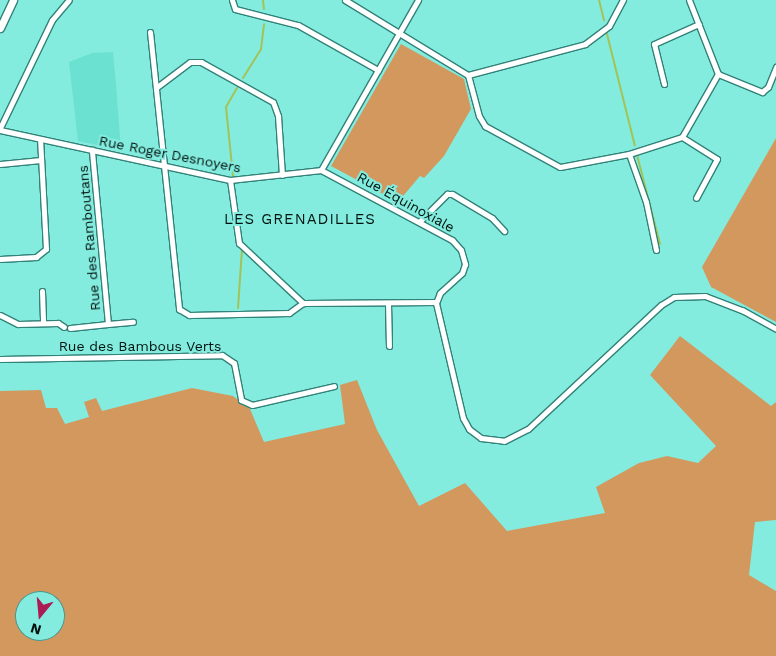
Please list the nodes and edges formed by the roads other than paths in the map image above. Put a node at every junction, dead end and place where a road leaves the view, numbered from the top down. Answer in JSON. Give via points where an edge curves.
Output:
{"nodes":[{"id":1,"x":13,"y":0,"type":"edge"},
{"id":2,"x":69,"y":0,"type":"edge"},
{"id":3,"x":232,"y":0,"type":"edge"},
{"id":4,"x":345,"y":0,"type":"edge"},
{"id":5,"x":418,"y":0,"type":"edge"},
{"id":6,"x":623,"y":0,"type":"edge"},
{"id":7,"x":689,"y":0,"type":"edge"},
{"id":8,"x":699,"y":24,"type":"junction"},
{"id":9,"x":0,"y":28,"type":"edge"},
{"id":10,"x":150,"y":32,"type":"dead end"},
{"id":11,"x":398,"y":34,"type":"junction"},
{"id":12,"x":776,"y":67,"type":"edge"},
{"id":13,"x":378,"y":70,"type":"junction"},
{"id":14,"x":718,"y":74,"type":"junction"},
{"id":15,"x":468,"y":75,"type":"junction"},
{"id":16,"x":664,"y":84,"type":"dead end"},
{"id":17,"x":157,"y":87,"type":"junction"},
{"id":18,"x":0,"y":129,"type":"edge"},
{"id":19,"x":682,"y":137,"type":"junction"},
{"id":20,"x":40,"y":139,"type":"junction"},
{"id":21,"x":92,"y":150,"type":"junction"},
{"id":22,"x":629,"y":154,"type":"junction"},
{"id":23,"x":41,"y":160,"type":"junction"},
{"id":24,"x":0,"y":164,"type":"edge"},
{"id":25,"x":166,"y":166,"type":"junction"},
{"id":26,"x":321,"y":170,"type":"junction"},
{"id":27,"x":282,"y":176,"type":"junction"},
{"id":28,"x":230,"y":180,"type":"junction"},
{"id":29,"x":696,"y":198,"type":"dead end"},
{"id":30,"x":419,"y":222,"type":"junction"},
{"id":31,"x":504,"y":231,"type":"dead end"},
{"id":32,"x":656,"y":250,"type":"dead end"},
{"id":33,"x":0,"y":259,"type":"edge"},
{"id":34,"x":42,"y":292,"type":"dead end"},
{"id":35,"x":436,"y":302,"type":"junction"},
{"id":36,"x":303,"y":303,"type":"junction"},
{"id":37,"x":388,"y":303,"type":"junction"},
{"id":38,"x":0,"y":315,"type":"edge"},
{"id":39,"x":133,"y":322,"type":"dead end"},
{"id":40,"x":43,"y":323,"type":"junction"},
{"id":41,"x":108,"y":324,"type":"junction"},
{"id":42,"x":64,"y":327,"type":"dead end"},
{"id":43,"x":70,"y":328,"type":"dead end"},
{"id":44,"x":776,"y":329,"type":"edge"},
{"id":45,"x":389,"y":346,"type":"dead end"},
{"id":46,"x":0,"y":359,"type":"edge"},
{"id":47,"x":334,"y":386,"type":"dead end"}],
"edges":[{"from":1,"to":9,"type":"street"},
{"from":2,"to":18,"type":"street","via":[[52,20]]},
{"from":3,"to":13,"type":"street","via":[[235,9],[298,25]]},
{"from":4,"to":11,"type":"street"},
{"from":5,"to":11,"type":"street"},
{"from":6,"to":15,"type":"street","via":[[609,26],[591,41]]},
{"from":7,"to":8,"type":"street"},
{"from":8,"to":14,"type":"street"},
{"from":8,"to":16,"type":"street","via":[[654,44]]},
{"from":10,"to":17,"type":"street"},
{"from":11,"to":13,"type":"street"},
{"from":11,"to":15,"type":"street"},
{"from":12,"to":14,"type":"street","via":[[768,87],[762,92]]},
{"from":13,"to":26,"type":"street"},
{"from":14,"to":19,"type":"street"},
{"from":15,"to":22,"type":"street","via":[[479,116],[485,126],[560,167]]},
{"from":17,"to":25,"type":"street"},
{"from":17,"to":27,"type":"street","via":[[190,62],[201,62],[273,102],[279,125]]},
{"from":18,"to":20,"type":"street","name":"Rue Roger Desnoyers"},
{"from":19,"to":22,"type":"street"},
{"from":19,"to":29,"type":"street","via":[[717,159]]},
{"from":20,"to":21,"type":"street","name":"Rue Roger Desnoyers"},
{"from":20,"to":23,"type":"street"},
{"from":21,"to":25,"type":"street","name":"Rue Roger Desnoyers"},
{"from":21,"to":41,"type":"street","name":"Rue des Ramboutans"},
{"from":22,"to":32,"type":"street","via":[[646,202]]},
{"from":23,"to":24,"type":"street"},
{"from":23,"to":33,"type":"street","via":[[46,250],[36,257]]},
{"from":25,"to":28,"type":"street","name":"Rue Roger Desnoyers"},
{"from":25,"to":36,"type":"street","via":[[181,312],[189,315],[289,313]]},
{"from":26,"to":27,"type":"street","name":"Rue Roger Desnoyers"},
{"from":26,"to":30,"type":"street","name":"Rue Équinoxiale"},
{"from":27,"to":28,"type":"street","name":"Rue Roger Desnoyers"},
{"from":28,"to":36,"type":"street","via":[[235,235],[239,244]]},
{"from":30,"to":31,"type":"street","via":[[447,194],[452,194],[492,218]]},
{"from":30,"to":35,"type":"street","name":"Rue Équinoxiale","via":[[457,244],[464,260],[460,276],[438,295]]},
{"from":34,"to":40,"type":"street"},
{"from":35,"to":37,"type":"street"},
{"from":35,"to":44,"type":"street","via":[[463,418],[476,435],[504,442],[528,429],[661,305],[674,297],[704,296],[727,303]]},
{"from":36,"to":37,"type":"street"},
{"from":37,"to":45,"type":"street"},
{"from":38,"to":40,"type":"street","via":[[18,324]]},
{"from":39,"to":41,"type":"street","name":"Rue des Ramboutans"},
{"from":40,"to":42,"type":"street","via":[[58,323]]},
{"from":41,"to":43,"type":"street","name":"Rue des Ramboutans"},
{"from":46,"to":47,"type":"street","name":"Rue des Bambous Verts","via":[[222,355],[234,363],[241,400],[252,405]]}]}
